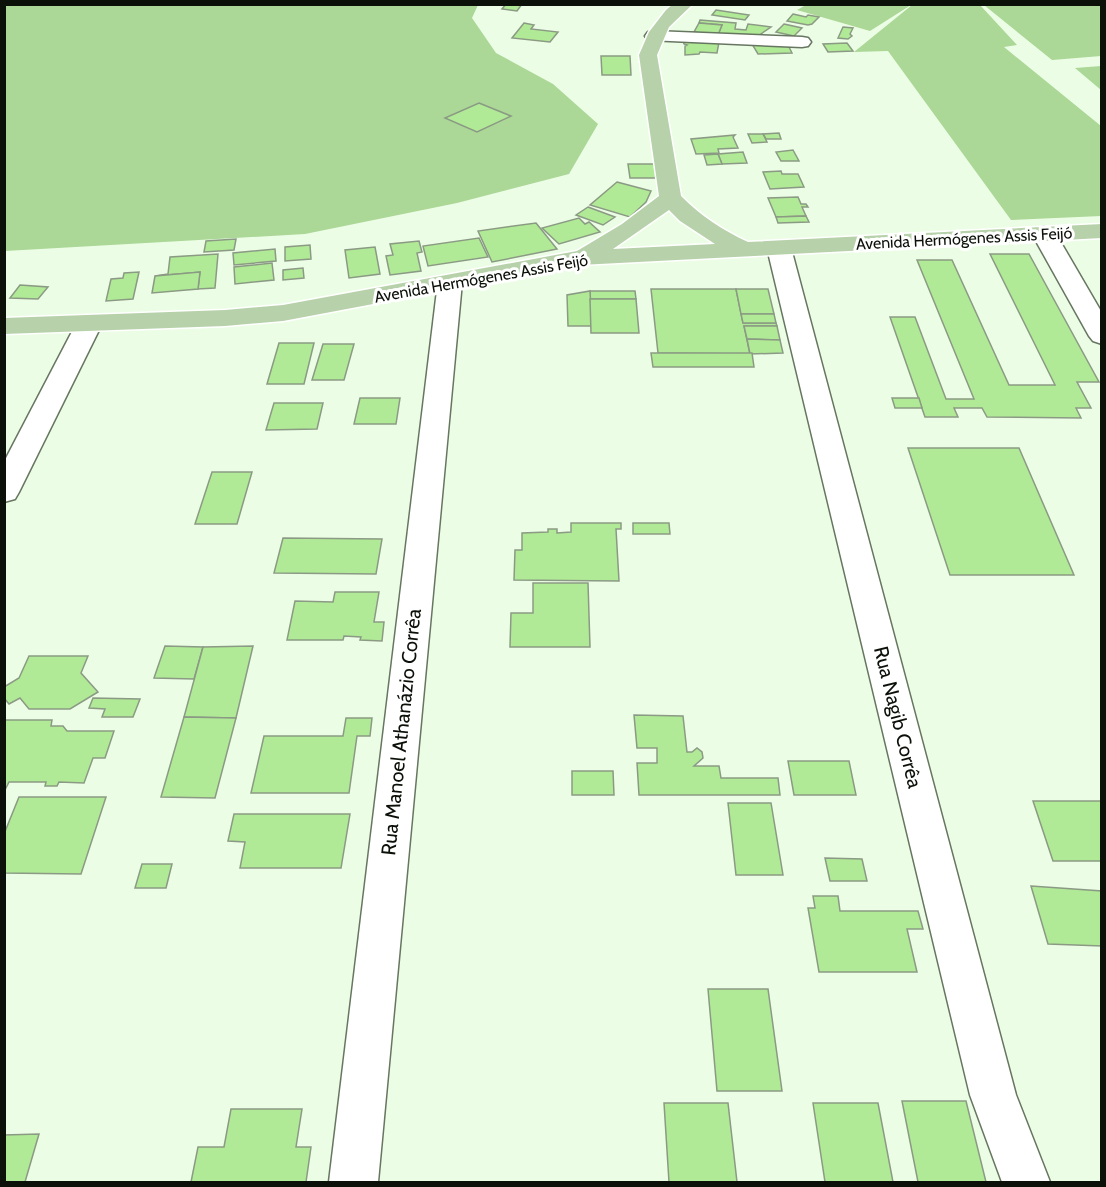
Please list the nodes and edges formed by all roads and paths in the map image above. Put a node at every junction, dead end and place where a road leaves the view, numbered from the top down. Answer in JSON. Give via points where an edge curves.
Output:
{"nodes":[{"id":1,"x":685,"y":4,"type":"edge"},
{"id":2,"x":654,"y":36,"type":"junction"},
{"id":3,"x":802,"y":42,"type":"dead end"},
{"id":4,"x":670,"y":198,"type":"junction"},
{"id":5,"x":1101,"y":231,"type":"edge"},
{"id":6,"x":1044,"y":234,"type":"junction"},
{"id":7,"x":762,"y":249,"type":"junction"},
{"id":8,"x":580,"y":258,"type":"junction"},
{"id":9,"x":450,"y":282,"type":"junction"},
{"id":10,"x":89,"y":324,"type":"junction"},
{"id":11,"x":4,"y":326,"type":"edge"},
{"id":12,"x":1101,"y":336,"type":"edge"},
{"id":13,"x":4,"y":492,"type":"edge"},
{"id":14,"x":353,"y":1182,"type":"edge"},
{"id":15,"x":1026,"y":1182,"type":"edge"}],
"edges":[{"from":1,"to":2,"type":"main road","via":[[663,22]]},
{"from":2,"to":3,"type":"street"},
{"from":2,"to":4,"type":"main road","via":[[648,56]]},
{"from":4,"to":7,"type":"main road","via":[[696,222]]},
{"from":4,"to":8,"type":"main road","via":[[647,219]]},
{"from":5,"to":6,"type":"main road","name":"Avenida Hermógenes Assis Feijó"},
{"from":6,"to":7,"type":"main road","name":"Avenida Hermógenes Assis Feijó"},
{"from":6,"to":12,"type":"street"},
{"from":7,"to":8,"type":"main road","name":"Avenida Hermógenes Assis Feijó"},
{"from":7,"to":15,"type":"street","name":"Rua Nagib Corrêa","via":[[993,1095]]},
{"from":8,"to":9,"type":"main road","name":"Avenida Hermógenes Assis Feijó"},
{"from":9,"to":10,"type":"main road","name":"Avenida Hermógenes Assis Feijó","via":[[283,313]]},
{"from":9,"to":14,"type":"street","name":"Rua Manoel Athanázio Corrêa"},
{"from":10,"to":11,"type":"main road","name":"Avenida Hermógenes Assis Feijó"},
{"from":10,"to":13,"type":"street"}]}
